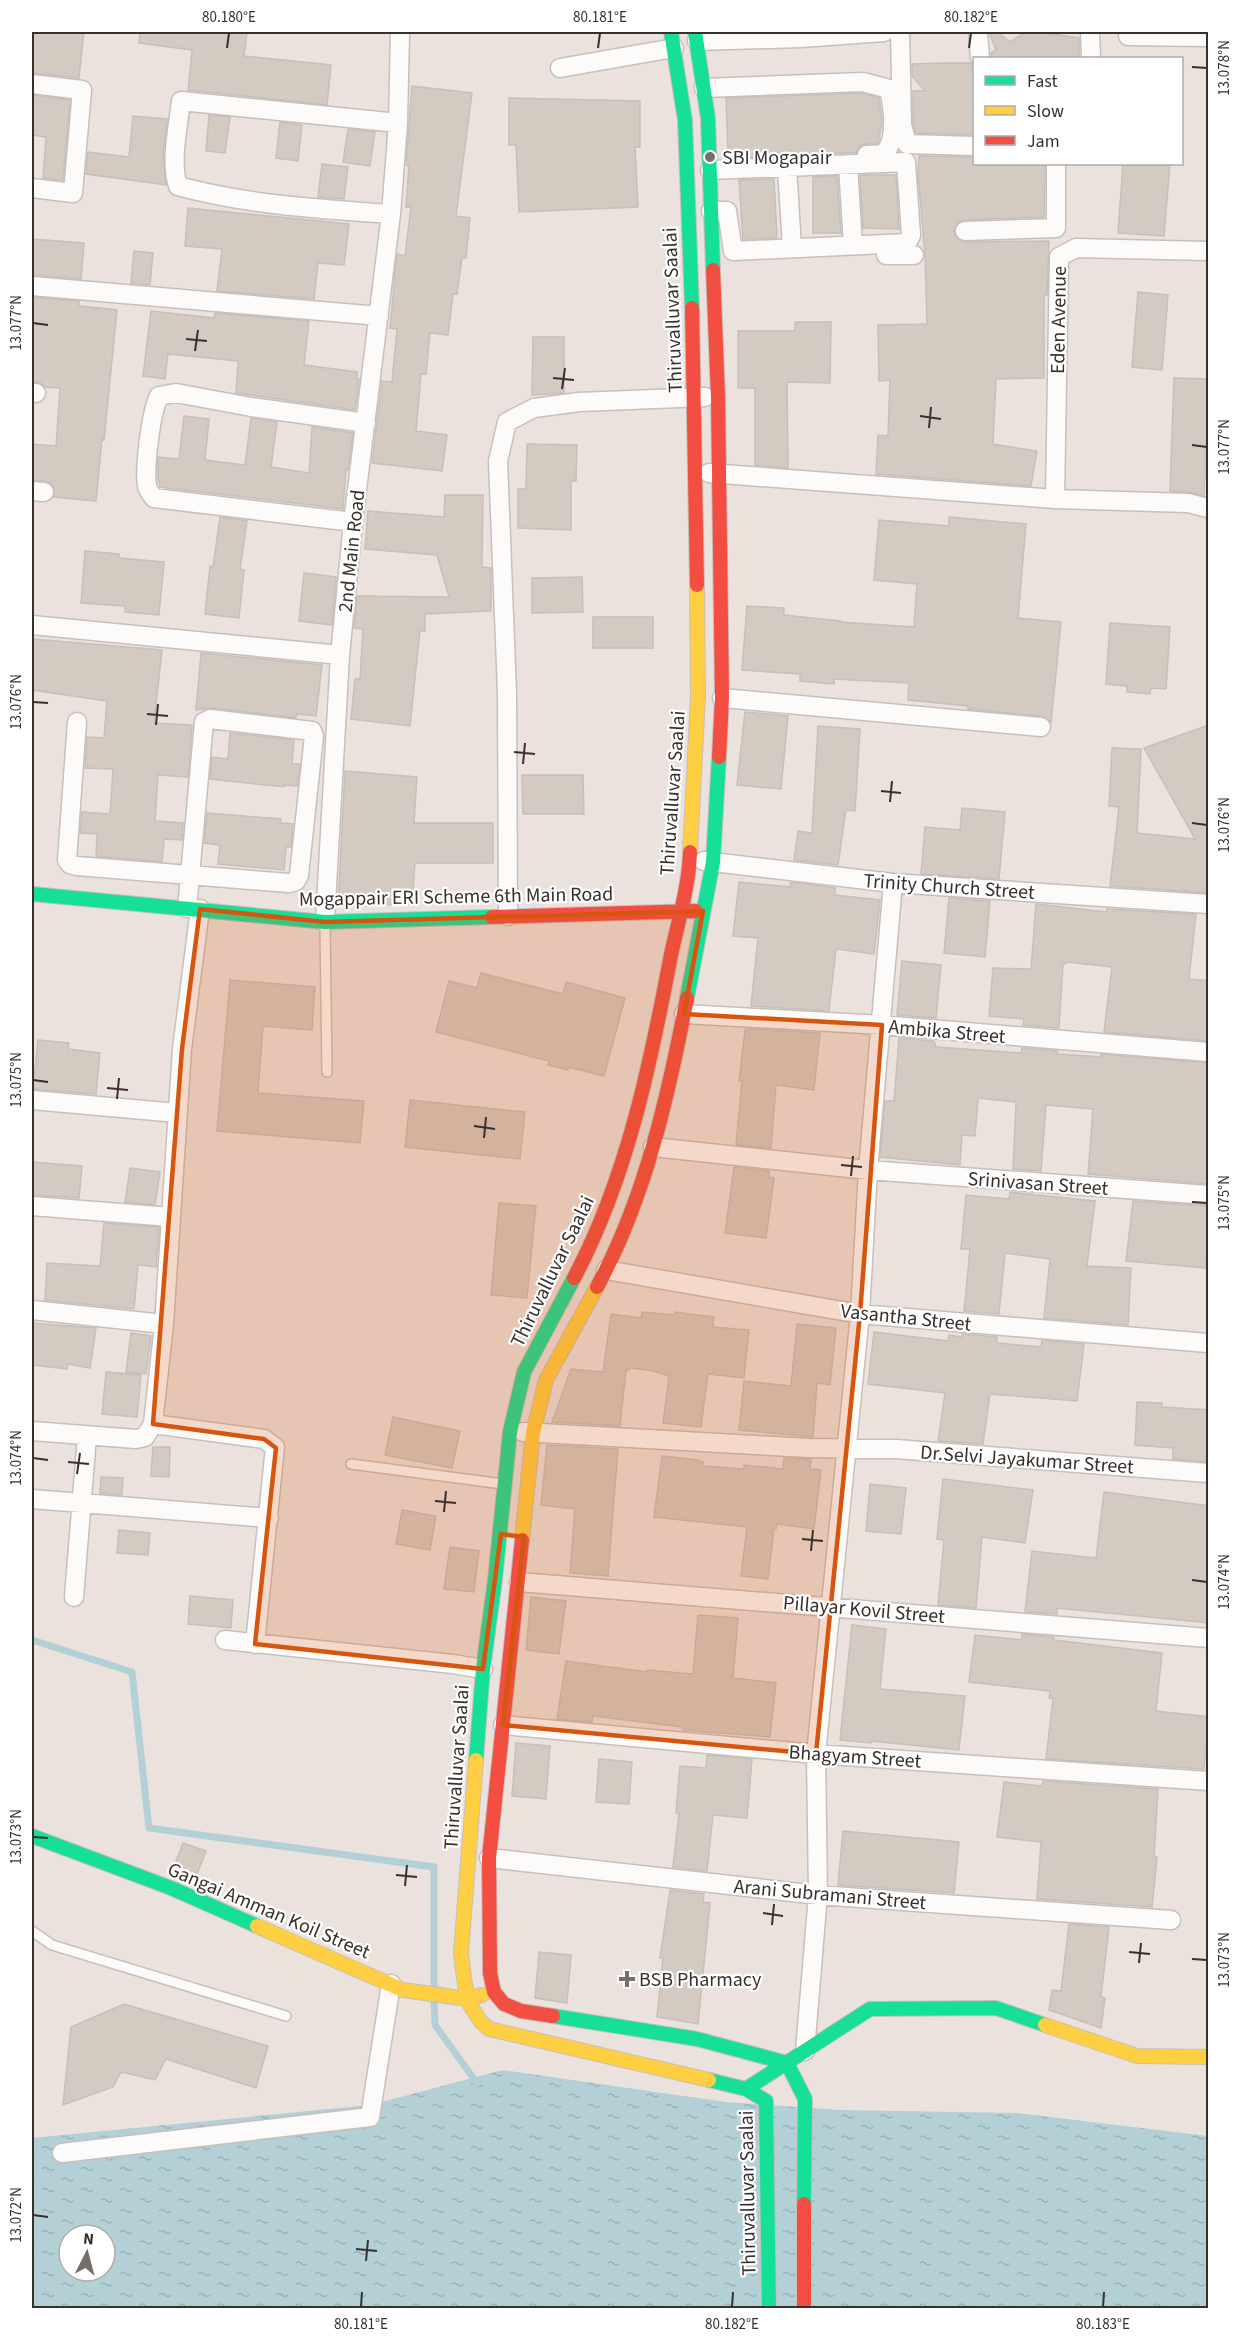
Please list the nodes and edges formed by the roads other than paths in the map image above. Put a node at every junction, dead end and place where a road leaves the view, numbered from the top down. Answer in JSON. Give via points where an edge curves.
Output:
{"nodes":[{"id":1,"x":400,"y":32,"type":"edge"},
{"id":2,"x":884,"y":32,"type":"edge"},
{"id":3,"x":900,"y":32,"type":"edge"},
{"id":4,"x":978,"y":32,"type":"edge"},
{"id":5,"x":1090,"y":32,"type":"edge"},
{"id":6,"x":801,"y":35,"type":"edge"},
{"id":7,"x":696,"y":36,"type":"edge"},
{"id":8,"x":1128,"y":36,"type":"dead end"},
{"id":9,"x":1209,"y":38,"type":"edge"},
{"id":10,"x":672,"y":40,"type":"edge"},
{"id":11,"x":980,"y":57,"type":"edge"},
{"id":12,"x":1091,"y":57,"type":"edge"},
{"id":13,"x":560,"y":68,"type":"dead end"},
{"id":14,"x":32,"y":84,"type":"edge"},
{"id":15,"x":704,"y":88,"type":"junction"},
{"id":16,"x":398,"y":123,"type":"junction"},
{"id":17,"x":973,"y":146,"type":"edge"},
{"id":18,"x":848,"y":164,"type":"junction"},
{"id":19,"x":710,"y":165,"type":"junction"},
{"id":20,"x":1056,"y":165,"type":"edge"},
{"id":21,"x":787,"y":166,"type":"junction"},
{"id":22,"x":32,"y":188,"type":"edge"},
{"id":23,"x":711,"y":211,"type":"junction"},
{"id":24,"x":391,"y":214,"type":"junction"},
{"id":25,"x":1056,"y":228,"type":"junction"},
{"id":26,"x":965,"y":231,"type":"dead end"},
{"id":27,"x":853,"y":245,"type":"junction"},
{"id":28,"x":792,"y":248,"type":"junction"},
{"id":29,"x":1209,"y":251,"type":"edge"},
{"id":30,"x":914,"y":255,"type":"dead end"},
{"id":31,"x":1059,"y":257,"type":"junction"},
{"id":32,"x":713,"y":260,"type":"junction"},
{"id":33,"x":32,"y":286,"type":"edge"},
{"id":34,"x":379,"y":316,"type":"junction"},
{"id":35,"x":695,"y":397,"type":"junction"},
{"id":36,"x":718,"y":397,"type":"junction"},
{"id":37,"x":366,"y":423,"type":"junction"},
{"id":38,"x":695,"y":473,"type":"junction"},
{"id":39,"x":719,"y":473,"type":"junction"},
{"id":40,"x":1055,"y":499,"type":"junction"},
{"id":41,"x":1209,"y":508,"type":"edge"},
{"id":42,"x":352,"y":522,"type":"junction"},
{"id":43,"x":32,"y":625,"type":"edge"},
{"id":44,"x":340,"y":655,"type":"junction"},
{"id":45,"x":722,"y":698,"type":"junction"},
{"id":46,"x":77,"y":722,"type":"dead end"},
{"id":47,"x":1041,"y":727,"type":"dead end"},
{"id":48,"x":690,"y":859,"type":"junction"},
{"id":49,"x":713,"y":862,"type":"junction"},
{"id":50,"x":190,"y":874,"type":"junction"},
{"id":51,"x":893,"y":883,"type":"junction"},
{"id":52,"x":32,"y":894,"type":"edge"},
{"id":53,"x":1209,"y":904,"type":"edge"},
{"id":54,"x":194,"y":908,"type":"junction"},
{"id":55,"x":679,"y":911,"type":"junction"},
{"id":56,"x":703,"y":911,"type":"junction"},
{"id":57,"x":508,"y":916,"type":"junction"},
{"id":58,"x":325,"y":922,"type":"junction"},
{"id":59,"x":684,"y":1014,"type":"junction"},
{"id":60,"x":882,"y":1025,"type":"junction"},
{"id":61,"x":1209,"y":1052,"type":"edge"},
{"id":62,"x":327,"y":1072,"type":"dead end"},
{"id":63,"x":32,"y":1100,"type":"edge"},
{"id":64,"x":177,"y":1113,"type":"junction"},
{"id":65,"x":653,"y":1147,"type":"junction"},
{"id":66,"x":868,"y":1170,"type":"junction"},
{"id":67,"x":1209,"y":1195,"type":"edge"},
{"id":68,"x":32,"y":1206,"type":"edge"},
{"id":69,"x":170,"y":1217,"type":"junction"},
{"id":70,"x":606,"y":1270,"type":"junction"},
{"id":71,"x":32,"y":1310,"type":"edge"},
{"id":72,"x":860,"y":1314,"type":"junction"},
{"id":73,"x":164,"y":1324,"type":"junction"},
{"id":74,"x":1209,"y":1343,"type":"edge"},
{"id":75,"x":153,"y":1424,"type":"junction"},
{"id":76,"x":32,"y":1431,"type":"edge"},
{"id":77,"x":510,"y":1432,"type":"junction"},
{"id":78,"x":534,"y":1433,"type":"junction"},
{"id":79,"x":87,"y":1436,"type":"junction"},
{"id":80,"x":846,"y":1448,"type":"junction"},
{"id":81,"x":351,"y":1464,"type":"dead end"},
{"id":82,"x":1209,"y":1473,"type":"edge"},
{"id":83,"x":504,"y":1484,"type":"junction"},
{"id":84,"x":32,"y":1499,"type":"edge"},
{"id":85,"x":82,"y":1502,"type":"junction"},
{"id":86,"x":269,"y":1518,"type":"junction"},
{"id":87,"x":519,"y":1582,"type":"junction"},
{"id":88,"x":74,"y":1597,"type":"dead end"},
{"id":89,"x":830,"y":1606,"type":"junction"},
{"id":90,"x":1209,"y":1638,"type":"edge"},
{"id":91,"x":225,"y":1640,"type":"dead end"},
{"id":92,"x":255,"y":1644,"type":"junction"},
{"id":93,"x":483,"y":1670,"type":"junction"},
{"id":94,"x":503,"y":1725,"type":"junction"},
{"id":95,"x":816,"y":1754,"type":"junction"},
{"id":96,"x":1209,"y":1782,"type":"edge"},
{"id":97,"x":32,"y":1836,"type":"edge"},
{"id":98,"x":489,"y":1858,"type":"junction"},
{"id":99,"x":818,"y":1895,"type":"junction"},
{"id":100,"x":1171,"y":1920,"type":"dead end"},
{"id":101,"x":32,"y":1931,"type":"edge"},
{"id":102,"x":397,"y":1987,"type":"junction"},
{"id":103,"x":494,"y":1992,"type":"junction"},
{"id":104,"x":468,"y":1999,"type":"junction"},
{"id":105,"x":286,"y":2016,"type":"dead end"},
{"id":106,"x":805,"y":2051,"type":"junction"},
{"id":107,"x":1209,"y":2057,"type":"edge"},
{"id":108,"x":787,"y":2063,"type":"junction"},
{"id":109,"x":746,"y":2089,"type":"junction"},
{"id":110,"x":62,"y":2153,"type":"dead end"},
{"id":111,"x":769,"y":2308,"type":"edge"},
{"id":112,"x":804,"y":2308,"type":"edge"}],
"edges":[{"from":1,"to":16,"type":"street","name":"2nd Main Road"},
{"from":2,"to":6,"type":"street"},
{"from":3,"to":17,"type":"street","via":[[902,125],[908,144]]},
{"from":4,"to":11,"type":"street"},
{"from":5,"to":12,"type":"street"},
{"from":6,"to":7,"type":"street"},
{"from":7,"to":15,"type":"main road","name":"Thiruvalluvar Saalai"},
{"from":8,"to":9,"type":"street"},
{"from":10,"to":13,"type":"street"},
{"from":10,"to":35,"type":"main road","name":"Thiruvalluvar Saalai","via":[[685,120]]},
{"from":14,"to":22,"type":"street","via":[[82,90],[73,193]]},
{"from":15,"to":19,"type":"main road","name":"Thiruvalluvar Saalai"},
{"from":15,"to":19,"type":"street","via":[[863,82],[889,89],[893,113],[891,147],[884,154]]},
{"from":16,"to":24,"type":"street","name":"2nd Main Road"},
{"from":16,"to":24,"type":"street","via":[[181,101],[174,175],[178,186],[205,193],[288,207]]},
{"from":18,"to":21,"type":"street"},
{"from":18,"to":27,"type":"street"},
{"from":18,"to":27,"type":"street","via":[[906,162],[911,235],[907,243]]},
{"from":19,"to":21,"type":"street"},
{"from":19,"to":23,"type":"main road","name":"Thiruvalluvar Saalai"},
{"from":20,"to":25,"type":"street"},
{"from":21,"to":28,"type":"street"},
{"from":23,"to":28,"type":"street","via":[[727,211],[733,251]]},
{"from":23,"to":32,"type":"main road","name":"Thiruvalluvar Saalai"},
{"from":24,"to":34,"type":"street","name":"2nd Main Road"},
{"from":25,"to":26,"type":"street"},
{"from":25,"to":31,"type":"street"},
{"from":27,"to":28,"type":"street"},
{"from":29,"to":31,"type":"street","name":"Eden Avenue","via":[[1076,248]]},
{"from":30,"to":32,"type":"street"},
{"from":31,"to":40,"type":"street","name":"Eden Avenue"},
{"from":32,"to":36,"type":"main road","name":"Thiruvalluvar Saalai"},
{"from":33,"to":34,"type":"street"},
{"from":34,"to":37,"type":"street","name":"2nd Main Road"},
{"from":35,"to":36,"type":"street"},
{"from":35,"to":38,"type":"main road","name":"Thiruvalluvar Saalai"},
{"from":35,"to":57,"type":"street","via":[[579,402],[534,408],[507,422],[498,461],[507,693]]},
{"from":36,"to":39,"type":"main road","name":"Thiruvalluvar Saalai"},
{"from":37,"to":42,"type":"street","name":"2nd Main Road"},
{"from":37,"to":42,"type":"street","via":[[176,393],[159,396],[154,407],[146,474],[147,487],[154,498]]},
{"from":38,"to":39,"type":"street"},
{"from":38,"to":48,"type":"main road","name":"Thiruvalluvar Saalai","via":[[698,697]]},
{"from":39,"to":40,"type":"street"},
{"from":39,"to":45,"type":"main road","name":"Thiruvalluvar Saalai"},
{"from":40,"to":41,"type":"street","via":[[1188,503]]},
{"from":42,"to":44,"type":"street","name":"2nd Main Road"},
{"from":43,"to":44,"type":"street"},
{"from":44,"to":58,"type":"street","name":"2nd Main Road"},
{"from":45,"to":47,"type":"street"},
{"from":45,"to":49,"type":"main road","name":"Thiruvalluvar Saalai"},
{"from":46,"to":50,"type":"street","via":[[67,860],[78,866]]},
{"from":48,"to":49,"type":"street","name":"Trinity Church Street"},
{"from":48,"to":55,"type":"main road","name":"Thiruvalluvar Saalai"},
{"from":49,"to":51,"type":"street","name":"Trinity Church Street"},
{"from":49,"to":56,"type":"main road","name":"Thiruvalluvar Saalai"},
{"from":50,"to":50,"type":"street","via":[[204,722],[210,719],[312,731],[296,881]]},
{"from":50,"to":54,"type":"street"},
{"from":51,"to":53,"type":"street","name":"Trinity Church Street"},
{"from":51,"to":60,"type":"street"},
{"from":52,"to":54,"type":"main road","name":"Mogappair ERI Scheme 6th Main Road"},
{"from":54,"to":58,"type":"main road","name":"Mogappair ERI Scheme 6th Main Road"},
{"from":54,"to":64,"type":"street"},
{"from":55,"to":56,"type":"main road","name":"Mogappair ERI Scheme 6th Main Road"},
{"from":55,"to":57,"type":"main road","name":"Mogappair ERI Scheme 6th Main Road"},
{"from":55,"to":77,"type":"main road","name":"Thiruvalluvar Saalai","via":[[630,1140],[607,1208],[584,1259],[524,1372]]},
{"from":56,"to":59,"type":"main road","name":"Thiruvalluvar Saalai"},
{"from":57,"to":58,"type":"main road","name":"Mogappair ERI Scheme 6th Main Road"},
{"from":58,"to":62,"type":"lane","name":"2nd Main Road"},
{"from":59,"to":60,"type":"street","name":"Ambika Street"},
{"from":59,"to":65,"type":"main road","name":"Thiruvalluvar Saalai"},
{"from":60,"to":61,"type":"street","name":"Ambika Street"},
{"from":60,"to":66,"type":"street"},
{"from":63,"to":64,"type":"street"},
{"from":64,"to":69,"type":"street"},
{"from":65,"to":66,"type":"street","name":"Srinivasan Street"},
{"from":65,"to":70,"type":"main road","name":"Thiruvalluvar Saalai"},
{"from":66,"to":67,"type":"street","name":"Srinivasan Street"},
{"from":66,"to":72,"type":"street"},
{"from":68,"to":69,"type":"street"},
{"from":69,"to":73,"type":"street"},
{"from":70,"to":72,"type":"street","name":"Vasantha Street"},
{"from":70,"to":78,"type":"main road","name":"Thiruvalluvar Saalai","via":[[546,1380]]},
{"from":71,"to":73,"type":"street"},
{"from":72,"to":74,"type":"street","name":"Vasantha Street"},
{"from":72,"to":80,"type":"street"},
{"from":73,"to":75,"type":"street"},
{"from":75,"to":79,"type":"street","via":[[145,1437]]},
{"from":75,"to":86,"type":"street","via":[[271,1442],[276,1451]]},
{"from":76,"to":79,"type":"street"},
{"from":77,"to":78,"type":"street","name":"Dr.Selvi Jayakumar Street"},
{"from":77,"to":83,"type":"main road","name":"Thiruvalluvar Saalai"},
{"from":78,"to":80,"type":"street","name":"Dr.Selvi Jayakumar Street"},
{"from":78,"to":87,"type":"main road","name":"Thiruvalluvar Saalai"},
{"from":79,"to":85,"type":"street"},
{"from":80,"to":82,"type":"street","name":"Dr.Selvi Jayakumar Street"},
{"from":80,"to":89,"type":"street"},
{"from":81,"to":83,"type":"lane"},
{"from":83,"to":93,"type":"main road","name":"Thiruvalluvar Saalai"},
{"from":84,"to":85,"type":"street"},
{"from":85,"to":86,"type":"street"},
{"from":85,"to":88,"type":"street"},
{"from":86,"to":92,"type":"street"},
{"from":87,"to":89,"type":"street","name":"Pillayar Kovil Street"},
{"from":87,"to":94,"type":"main road","name":"Thiruvalluvar Saalai"},
{"from":89,"to":90,"type":"street","name":"Pillayar Kovil Street"},
{"from":89,"to":95,"type":"street"},
{"from":91,"to":92,"type":"street"},
{"from":92,"to":93,"type":"street"},
{"from":93,"to":104,"type":"main road","name":"Thiruvalluvar Saalai","via":[[461,1953]]},
{"from":94,"to":95,"type":"street","name":"Bhagyam Street"},
{"from":94,"to":98,"type":"main road","name":"Thiruvalluvar Saalai"},
{"from":95,"to":96,"type":"street","name":"Bhagyam Street"},
{"from":95,"to":99,"type":"street"},
{"from":97,"to":102,"type":"main road","name":"Gangai Amman Koil Street","via":[[171,1888]]},
{"from":98,"to":99,"type":"street","name":"Arani Subramani Street"},
{"from":98,"to":103,"type":"main road","name":"Thiruvalluvar Saalai","via":[[489,1954]]},
{"from":99,"to":100,"type":"street","name":"Arani Subramani Street"},
{"from":99,"to":106,"type":"street"},
{"from":101,"to":105,"type":"lane","via":[[52,1945]]},
{"from":102,"to":104,"type":"main road","name":"Gangai Amman Koil Street"},
{"from":102,"to":110,"type":"street","via":[[370,2117]]},
{"from":103,"to":104,"type":"main road","name":"Gangai Amman Koil Street"},
{"from":103,"to":108,"type":"main road","via":[[504,2004],[521,2011],[697,2039]]},
{"from":104,"to":109,"type":"main road","name":"Thiruvalluvar Saalai","via":[[478,2021],[489,2029]]},
{"from":106,"to":107,"type":"main road","via":[[870,2009],[996,2008],[1137,2056]]},
{"from":106,"to":108,"type":"main road"},
{"from":108,"to":109,"type":"main road"},
{"from":108,"to":112,"type":"main road","via":[[805,2099]]},
{"from":109,"to":111,"type":"main road","name":"Thiruvalluvar Saalai","via":[[766,2101]]}]}
